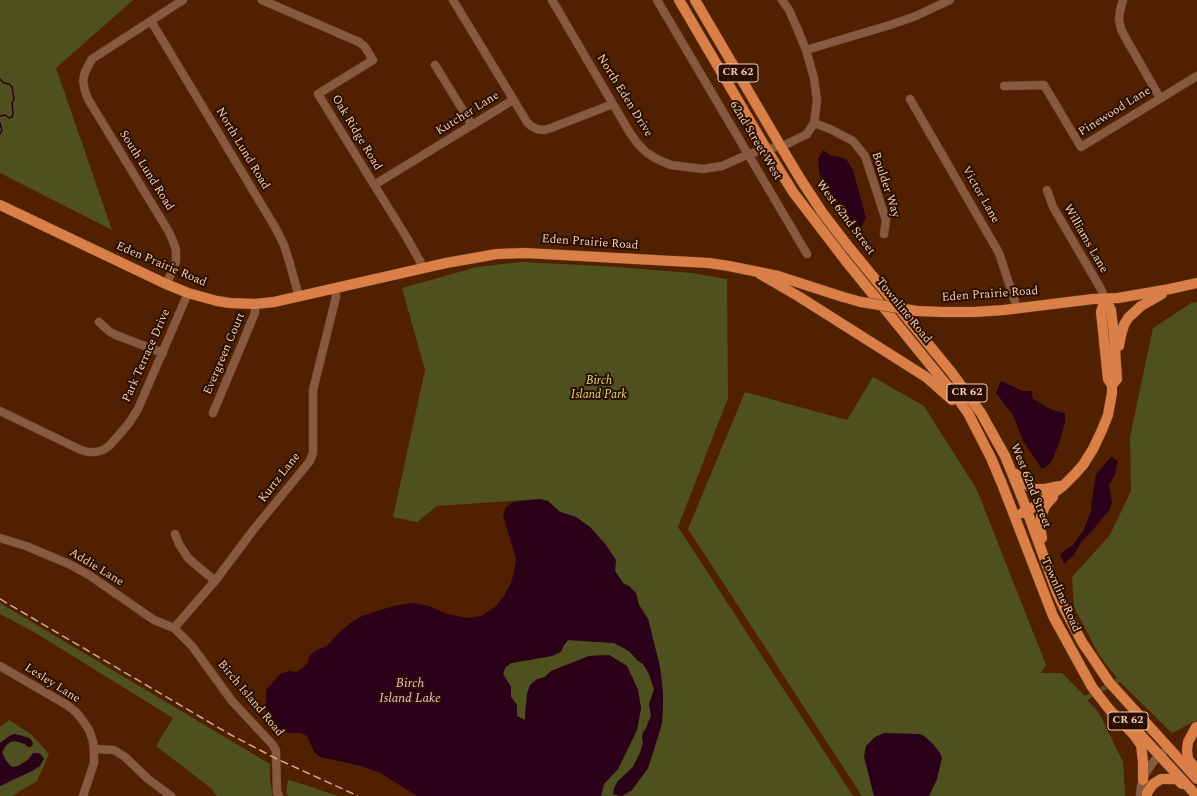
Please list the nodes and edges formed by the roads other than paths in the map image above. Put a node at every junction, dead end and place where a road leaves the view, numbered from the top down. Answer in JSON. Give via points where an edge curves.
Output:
{"nodes":[{"id":1,"x":182,"y":0,"type":"edge"},
{"id":2,"x":262,"y":0,"type":"edge"},
{"id":3,"x":453,"y":0,"type":"edge"},
{"id":4,"x":552,"y":0,"type":"edge"},
{"id":5,"x":657,"y":0,"type":"edge"},
{"id":6,"x":679,"y":0,"type":"edge"},
{"id":7,"x":695,"y":0,"type":"edge"},
{"id":8,"x":782,"y":0,"type":"edge"},
{"id":9,"x":950,"y":0,"type":"edge"},
{"id":10,"x":1123,"y":0,"type":"edge"},
{"id":11,"x":150,"y":21,"type":"junction"},
{"id":12,"x":806,"y":50,"type":"junction"},
{"id":13,"x":435,"y":65,"type":"dead end"},
{"id":14,"x":1197,"y":76,"type":"edge"},
{"id":15,"x":1004,"y":86,"type":"dead end"},
{"id":16,"x":1160,"y":98,"type":"junction"},
{"id":17,"x":910,"y":99,"type":"dead end"},
{"id":18,"x":514,"y":100,"type":"junction"},
{"id":19,"x":613,"y":104,"type":"junction"},
{"id":20,"x":814,"y":123,"type":"junction"},
{"id":21,"x":472,"y":125,"type":"junction"},
{"id":22,"x":780,"y":145,"type":"junction"},
{"id":23,"x":767,"y":150,"type":"junction"},
{"id":24,"x":749,"y":154,"type":"junction"},
{"id":25,"x":374,"y":185,"type":"junction"},
{"id":26,"x":1047,"y":190,"type":"dead end"},
{"id":27,"x":0,"y":206,"type":"edge"},
{"id":28,"x":884,"y":234,"type":"dead end"},
{"id":29,"x":807,"y":254,"type":"dead end"},
{"id":30,"x":423,"y":268,"type":"junction"},
{"id":31,"x":753,"y":270,"type":"junction"},
{"id":32,"x":1197,"y":283,"type":"edge"},
{"id":33,"x":166,"y":284,"type":"junction"},
{"id":34,"x":336,"y":289,"type":"junction"},
{"id":35,"x":1170,"y":289,"type":"junction"},
{"id":36,"x":188,"y":293,"type":"junction"},
{"id":37,"x":299,"y":296,"type":"junction"},
{"id":38,"x":1105,"y":299,"type":"junction"},
{"id":39,"x":256,"y":304,"type":"junction"},
{"id":40,"x":1017,"y":308,"type":"junction"},
{"id":41,"x":99,"y":322,"type":"dead end"},
{"id":42,"x":163,"y":353,"type":"junction"},
{"id":43,"x":1117,"y":366,"type":"junction"},
{"id":44,"x":1112,"y":385,"type":"junction"},
{"id":45,"x":0,"y":412,"type":"edge"},
{"id":46,"x":213,"y":413,"type":"dead end"},
{"id":47,"x":978,"y":434,"type":"junction"},
{"id":48,"x":1005,"y":456,"type":"junction"},
{"id":49,"x":1063,"y":485,"type":"junction"},
{"id":50,"x":1027,"y":511,"type":"junction"},
{"id":51,"x":1014,"y":516,"type":"junction"},
{"id":52,"x":175,"y":534,"type":"dead end"},
{"id":53,"x":0,"y":538,"type":"edge"},
{"id":54,"x":215,"y":581,"type":"junction"},
{"id":55,"x":1064,"y":608,"type":"junction"},
{"id":56,"x":174,"y":628,"type":"junction"},
{"id":57,"x":1074,"y":655,"type":"junction"},
{"id":58,"x":0,"y":666,"type":"edge"},
{"id":59,"x":1196,"y":727,"type":"dead end"},
{"id":60,"x":1168,"y":748,"type":"junction"},
{"id":61,"x":94,"y":749,"type":"junction"},
{"id":62,"x":1159,"y":755,"type":"junction"},
{"id":63,"x":1197,"y":771,"type":"edge"},
{"id":64,"x":1197,"y":779,"type":"edge"},
{"id":65,"x":1143,"y":780,"type":"junction"},
{"id":66,"x":1195,"y":794,"type":"edge"},
{"id":67,"x":83,"y":796,"type":"edge"},
{"id":68,"x":171,"y":796,"type":"edge"},
{"id":69,"x":279,"y":796,"type":"edge"},
{"id":70,"x":1140,"y":796,"type":"edge"},
{"id":71,"x":1147,"y":796,"type":"edge"}],
"edges":[{"from":1,"to":11,"type":"street"},
{"from":2,"to":25,"type":"street","name":"Oak Ridge Road","via":[[359,42],[369,53],[373,60],[318,94]]},
{"from":3,"to":18,"type":"street"},
{"from":4,"to":19,"type":"street","name":"North Eden Drive"},
{"from":5,"to":24,"type":"street","name":"62nd Street West"},
{"from":6,"to":23,"type":"main road","name":"Townline Road","number":"CR 62"},
{"from":7,"to":22,"type":"main road","name":"West 62nd Street","number":"CR 62"},
{"from":8,"to":12,"type":"street"},
{"from":9,"to":12,"type":"street","via":[[916,16]]},
{"from":10,"to":16,"type":"street","via":[[1119,19],[1124,37]]},
{"from":11,"to":33,"type":"street","name":"South Lund Road","via":[[92,59],[85,72],[84,90],[173,241],[176,261]]},
{"from":11,"to":37,"type":"street","name":"North Lund Road","via":[[275,227],[284,245]]},
{"from":12,"to":20,"type":"street","via":[[816,89]]},
{"from":13,"to":21,"type":"street"},
{"from":14,"to":16,"type":"street","name":"Pinewood Lane"},
{"from":15,"to":16,"type":"street","name":"Pinewood Lane","via":[[1044,85],[1081,147]]},
{"from":17,"to":40,"type":"street","name":"Victor Lane","via":[[999,253]]},
{"from":18,"to":19,"type":"street","name":"Kutcher Lane","via":[[526,122],[544,130]]},
{"from":18,"to":21,"type":"street","name":"Kutcher Lane"},
{"from":19,"to":24,"type":"street","name":"North Eden Drive","via":[[638,144],[647,153],[671,165],[712,168]]},
{"from":20,"to":22,"type":"street","name":"North Eden Drive","via":[[808,134]]},
{"from":20,"to":28,"type":"street","name":"Boulder Way","via":[[853,141],[865,156],[886,220]]},
{"from":21,"to":25,"type":"street","name":"Kutcher Lane"},
{"from":22,"to":23,"type":"street","name":"North Eden Drive"},
{"from":22,"to":48,"type":"main road","name":"West 62nd Street","number":"CR 62","via":[[829,221],[967,392]]},
{"from":23,"to":24,"type":"street","name":"North Eden Drive"},
{"from":23,"to":47,"type":"main road","name":"Townline Road","number":"CR 62","via":[[818,226],[958,399]]},
{"from":24,"to":29,"type":"street","name":"62nd Street West"},
{"from":25,"to":30,"type":"street","name":"Oak Ridge Road"},
{"from":26,"to":38,"type":"street","name":"Williams Lane","via":[[1052,207]]},
{"from":27,"to":33,"type":"main road","name":"Eden Prairie Road"},
{"from":30,"to":31,"type":"main road","name":"Eden Prairie Road","via":[[497,254],[525,253],[709,264]]},
{"from":30,"to":34,"type":"main road","name":"Eden Prairie Road"},
{"from":31,"to":40,"type":"main road","name":"Eden Prairie Road","bridge":true,"via":[[861,302],[917,311],[974,312]]},
{"from":31,"to":47,"type":"main road","via":[[926,377],[947,395]]},
{"from":32,"to":35,"type":"main road","name":"Eden Prairie Road"},
{"from":33,"to":36,"type":"main road","name":"Eden Prairie Road"},
{"from":34,"to":37,"type":"main road","name":"Eden Prairie Road"},
{"from":34,"to":54,"type":"street","name":"Kurtz Lane","via":[[313,390],[313,453],[310,461]]},
{"from":35,"to":38,"type":"main road","name":"Eden Prairie Road"},
{"from":35,"to":43,"type":"main road","via":[[1141,306],[1128,318],[1121,335]]},
{"from":36,"to":39,"type":"main road","name":"Eden Prairie Road","via":[[217,301]]},
{"from":36,"to":42,"type":"street","name":"Park Terrace Drive"},
{"from":37,"to":39,"type":"main road","name":"Eden Prairie Road"},
{"from":38,"to":40,"type":"main road","name":"Eden Prairie Road"},
{"from":38,"to":43,"type":"main road","via":[[1111,310]]},
{"from":38,"to":44,"type":"main road","via":[[1101,312],[1108,379]]},
{"from":39,"to":46,"type":"street","name":"Evergreen Court","via":[[255,312]]},
{"from":41,"to":42,"type":"street","via":[[116,335]]},
{"from":42,"to":45,"type":"street","name":"Park Terrace Drive","via":[[138,409],[118,436],[103,450],[81,450]]},
{"from":43,"to":44,"type":"main road","via":[[1117,379]]},
{"from":44,"to":49,"type":"main road","via":[[1108,415],[1093,449],[1083,465]]},
{"from":47,"to":51,"type":"main road","name":"Townline Road","number":"CR 62","via":[[991,458]]},
{"from":48,"to":49,"type":"main road","via":[[1019,479],[1030,487],[1045,490]]},
{"from":48,"to":50,"type":"main road","name":"West 62nd Street","number":"CR 62"},
{"from":49,"to":50,"type":"main road"},
{"from":49,"to":55,"type":"main road","via":[[1045,506],[1040,526],[1043,542],[1066,602]]},
{"from":50,"to":51,"type":"main road"},
{"from":50,"to":55,"type":"main road","name":"West 62nd Street","number":"CR 62"},
{"from":51,"to":57,"type":"main road","name":"Townline Road","number":"CR 62","via":[[1053,616]]},
{"from":52,"to":54,"type":"street","via":[[188,558]]},
{"from":53,"to":56,"type":"street","name":"Addie Lane","via":[[69,564],[154,620]]},
{"from":54,"to":56,"type":"street","name":"Kurtz Lane"},
{"from":55,"to":60,"type":"main road","number":"CR 62","via":[[1082,642],[1109,682]]},
{"from":56,"to":69,"type":"street","name":"Birch Island Road","via":[[192,646],[232,701],[273,745],[276,751]]},
{"from":57,"to":62,"type":"main road","number":"CR 62","via":[[1116,708]]},
{"from":57,"to":65,"type":"main road","via":[[1092,688],[1141,745]]},
{"from":58,"to":61,"type":"street","name":"Lesley Lane","via":[[76,712],[89,730]]},
{"from":59,"to":63,"type":"main road","via":[[1187,750],[1188,759]]},
{"from":60,"to":62,"type":"street"},
{"from":60,"to":64,"type":"main road","number":"CR 62"},
{"from":61,"to":67,"type":"street","name":"Lesley Lane","via":[[94,764]]},
{"from":61,"to":68,"type":"street","via":[[114,750]]},
{"from":62,"to":65,"type":"street"},
{"from":62,"to":66,"type":"main road","number":"CR 62"},
{"from":65,"to":70,"type":"street"},
{"from":66,"to":71,"type":"main road","via":[[1178,780],[1166,778],[1153,784]]}]}
